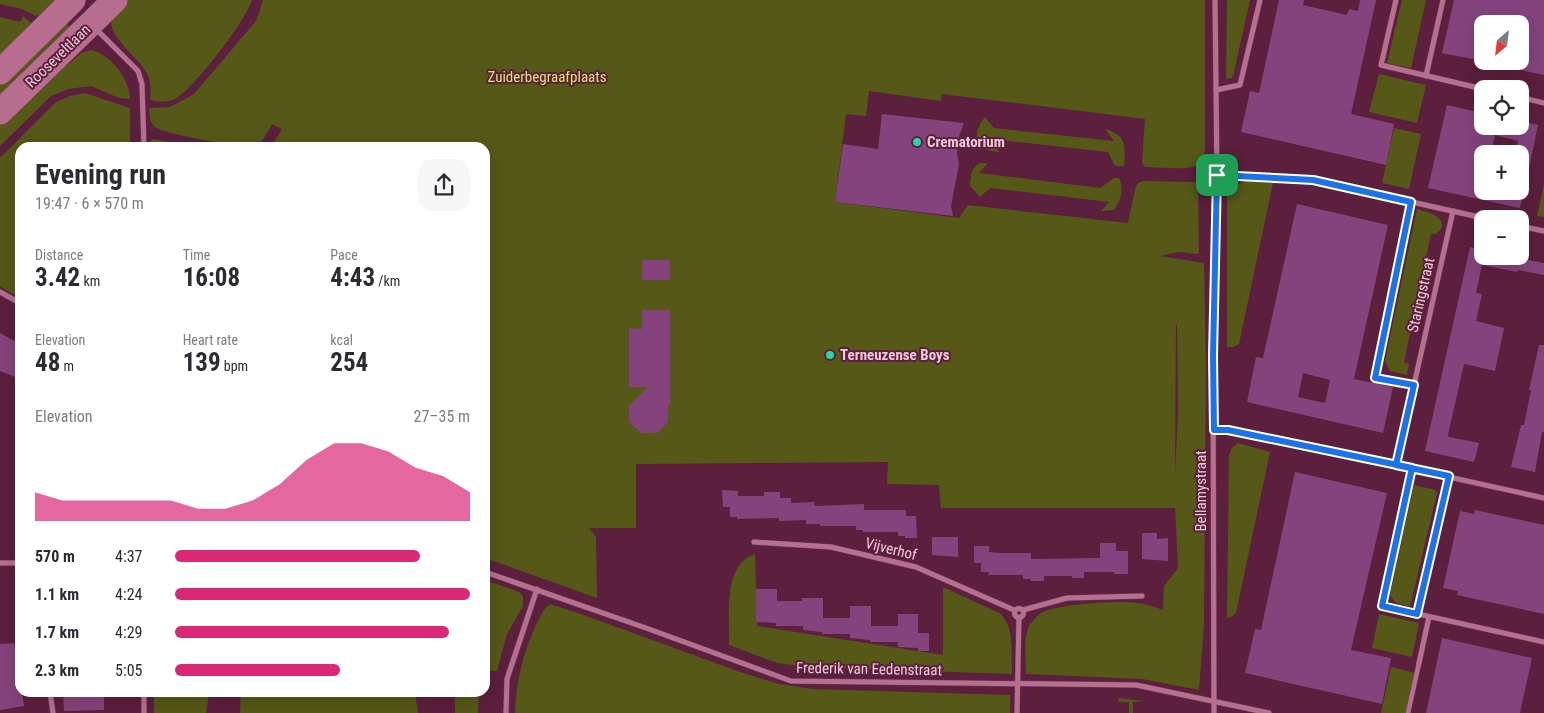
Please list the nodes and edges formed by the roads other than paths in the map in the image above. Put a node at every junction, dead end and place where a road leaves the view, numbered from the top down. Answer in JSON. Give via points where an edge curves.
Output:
{"nodes":[{"id":1,"x":115,"y":0,"type":"edge"},
{"id":2,"x":1215,"y":0,"type":"edge"},
{"id":3,"x":1260,"y":0,"type":"edge"},
{"id":4,"x":1396,"y":0,"type":"edge"},
{"id":5,"x":1443,"y":0,"type":"edge"},
{"id":6,"x":79,"y":11,"type":"edge"},
{"id":7,"x":0,"y":72,"type":"edge"},
{"id":8,"x":1426,"y":76,"type":"junction"},
{"id":9,"x":1474,"y":87,"type":"edge"},
{"id":10,"x":1216,"y":90,"type":"junction"},
{"id":11,"x":1529,"y":99,"type":"edge"},
{"id":12,"x":1544,"y":103,"type":"edge"},
{"id":13,"x":0,"y":112,"type":"edge"},
{"id":14,"x":144,"y":142,"type":"edge"},
{"id":15,"x":1217,"y":175,"type":"junction"},
{"id":16,"x":1411,"y":202,"type":"junction"},
{"id":17,"x":1453,"y":211,"type":"junction"},
{"id":18,"x":1474,"y":216,"type":"edge"},
{"id":19,"x":1529,"y":228,"type":"edge"},
{"id":20,"x":1544,"y":231,"type":"edge"},
{"id":21,"x":0,"y":292,"type":"edge"},
{"id":22,"x":15,"y":300,"type":"edge"},
{"id":23,"x":1414,"y":385,"type":"junction"},
{"id":24,"x":1214,"y":430,"type":"junction"},
{"id":25,"x":1396,"y":465,"type":"junction"},
{"id":26,"x":1412,"y":468,"type":"junction"},
{"id":27,"x":1449,"y":476,"type":"junction"},
{"id":28,"x":1544,"y":498,"type":"edge"},
{"id":29,"x":754,"y":542,"type":"dead end"},
{"id":30,"x":0,"y":563,"type":"edge"},
{"id":31,"x":15,"y":563,"type":"edge"},
{"id":32,"x":490,"y":574,"type":"edge"},
{"id":33,"x":537,"y":589,"type":"junction"},
{"id":34,"x":1142,"y":596,"type":"dead end"},
{"id":35,"x":1014,"y":610,"type":"junction"},
{"id":36,"x":1023,"y":610,"type":"junction"},
{"id":37,"x":1417,"y":614,"type":"junction"},
{"id":38,"x":1019,"y":617,"type":"junction"},
{"id":39,"x":1430,"y":617,"type":"junction"},
{"id":40,"x":1544,"y":642,"type":"edge"},
{"id":41,"x":1419,"y":663,"type":"joint"},
{"id":42,"x":1018,"y":684,"type":"junction"},
{"id":43,"x":51,"y":697,"type":"edge"},
{"id":44,"x":144,"y":697,"type":"edge"},
{"id":45,"x":1214,"y":700,"type":"junction"},
{"id":46,"x":53,"y":713,"type":"edge"},
{"id":47,"x":144,"y":713,"type":"edge"},
{"id":48,"x":506,"y":713,"type":"edge"},
{"id":49,"x":1017,"y":713,"type":"edge"},
{"id":50,"x":1214,"y":713,"type":"edge"},
{"id":51,"x":1269,"y":713,"type":"edge"},
{"id":52,"x":1408,"y":713,"type":"edge"}],
"edges":[{"from":1,"to":6,"type":"main road","name":"Rooseveltlaan"},
{"from":2,"to":10,"type":"street","name":"Bellamystraat"},
{"from":3,"to":10,"type":"street","via":[[1240,85]]},
{"from":4,"to":8,"type":"street","via":[[1381,65]]},
{"from":5,"to":8,"type":"street"},
{"from":6,"to":7,"type":"main road","name":"Rooseveltlaan"},
{"from":6,"to":13,"type":"main road","name":"Rooseveltlaan"},
{"from":6,"to":14,"type":"street","via":[[138,71],[142,84]]},
{"from":8,"to":9,"type":"street"},
{"from":10,"to":15,"type":"street","name":"Bellamystraat"},
{"from":11,"to":12,"type":"street"},
{"from":15,"to":16,"type":"street","via":[[1313,180]]},
{"from":15,"to":24,"type":"street","name":"Bellamystraat"},
{"from":16,"to":17,"type":"street"},
{"from":16,"to":23,"type":"street","name":"Staringstraat","via":[[1375,378]]},
{"from":17,"to":18,"type":"street"},
{"from":17,"to":23,"type":"street","name":"Staringstraat"},
{"from":19,"to":20,"type":"street"},
{"from":21,"to":22,"type":"street"},
{"from":23,"to":25,"type":"street","name":"Staringstraat"},
{"from":24,"to":25,"type":"street","via":[[1228,430]]},
{"from":24,"to":45,"type":"street","name":"Bellamystraat"},
{"from":25,"to":26,"type":"street"},
{"from":26,"to":27,"type":"street"},
{"from":26,"to":37,"type":"street","via":[[1382,606]]},
{"from":27,"to":28,"type":"street"},
{"from":27,"to":37,"type":"street"},
{"from":29,"to":35,"type":"street","name":"Vijverhof","via":[[831,547],[916,567]]},
{"from":30,"to":31,"type":"street"},
{"from":32,"to":33,"type":"street","name":"Frederik van Eedenstraat"},
{"from":33,"to":42,"type":"street","name":"Frederik van Eedenstraat","via":[[791,681]]},
{"from":33,"to":48,"type":"street","via":[[507,679]]},
{"from":34,"to":36,"type":"street","name":"Vijverhof","via":[[1067,598]]},
{"from":35,"to":36,"type":"street","name":"Vijverhof"},
{"from":35,"to":38,"type":"street"},
{"from":36,"to":38,"type":"street","via":[[1024,614]]},
{"from":37,"to":39,"type":"street"},
{"from":38,"to":42,"type":"street"},
{"from":39,"to":40,"type":"street"},
{"from":39,"to":41,"type":"street"},
{"from":41,"to":52,"type":"street"},
{"from":42,"to":45,"type":"street","name":"Frederik van Eedenstraat","via":[[1136,685]]},
{"from":42,"to":49,"type":"street"},
{"from":43,"to":46,"type":"street"},
{"from":44,"to":47,"type":"street"},
{"from":45,"to":50,"type":"street","name":"Bellamystraat"},
{"from":45,"to":51,"type":"street","name":"Frederik van Eedenstraat"}]}
